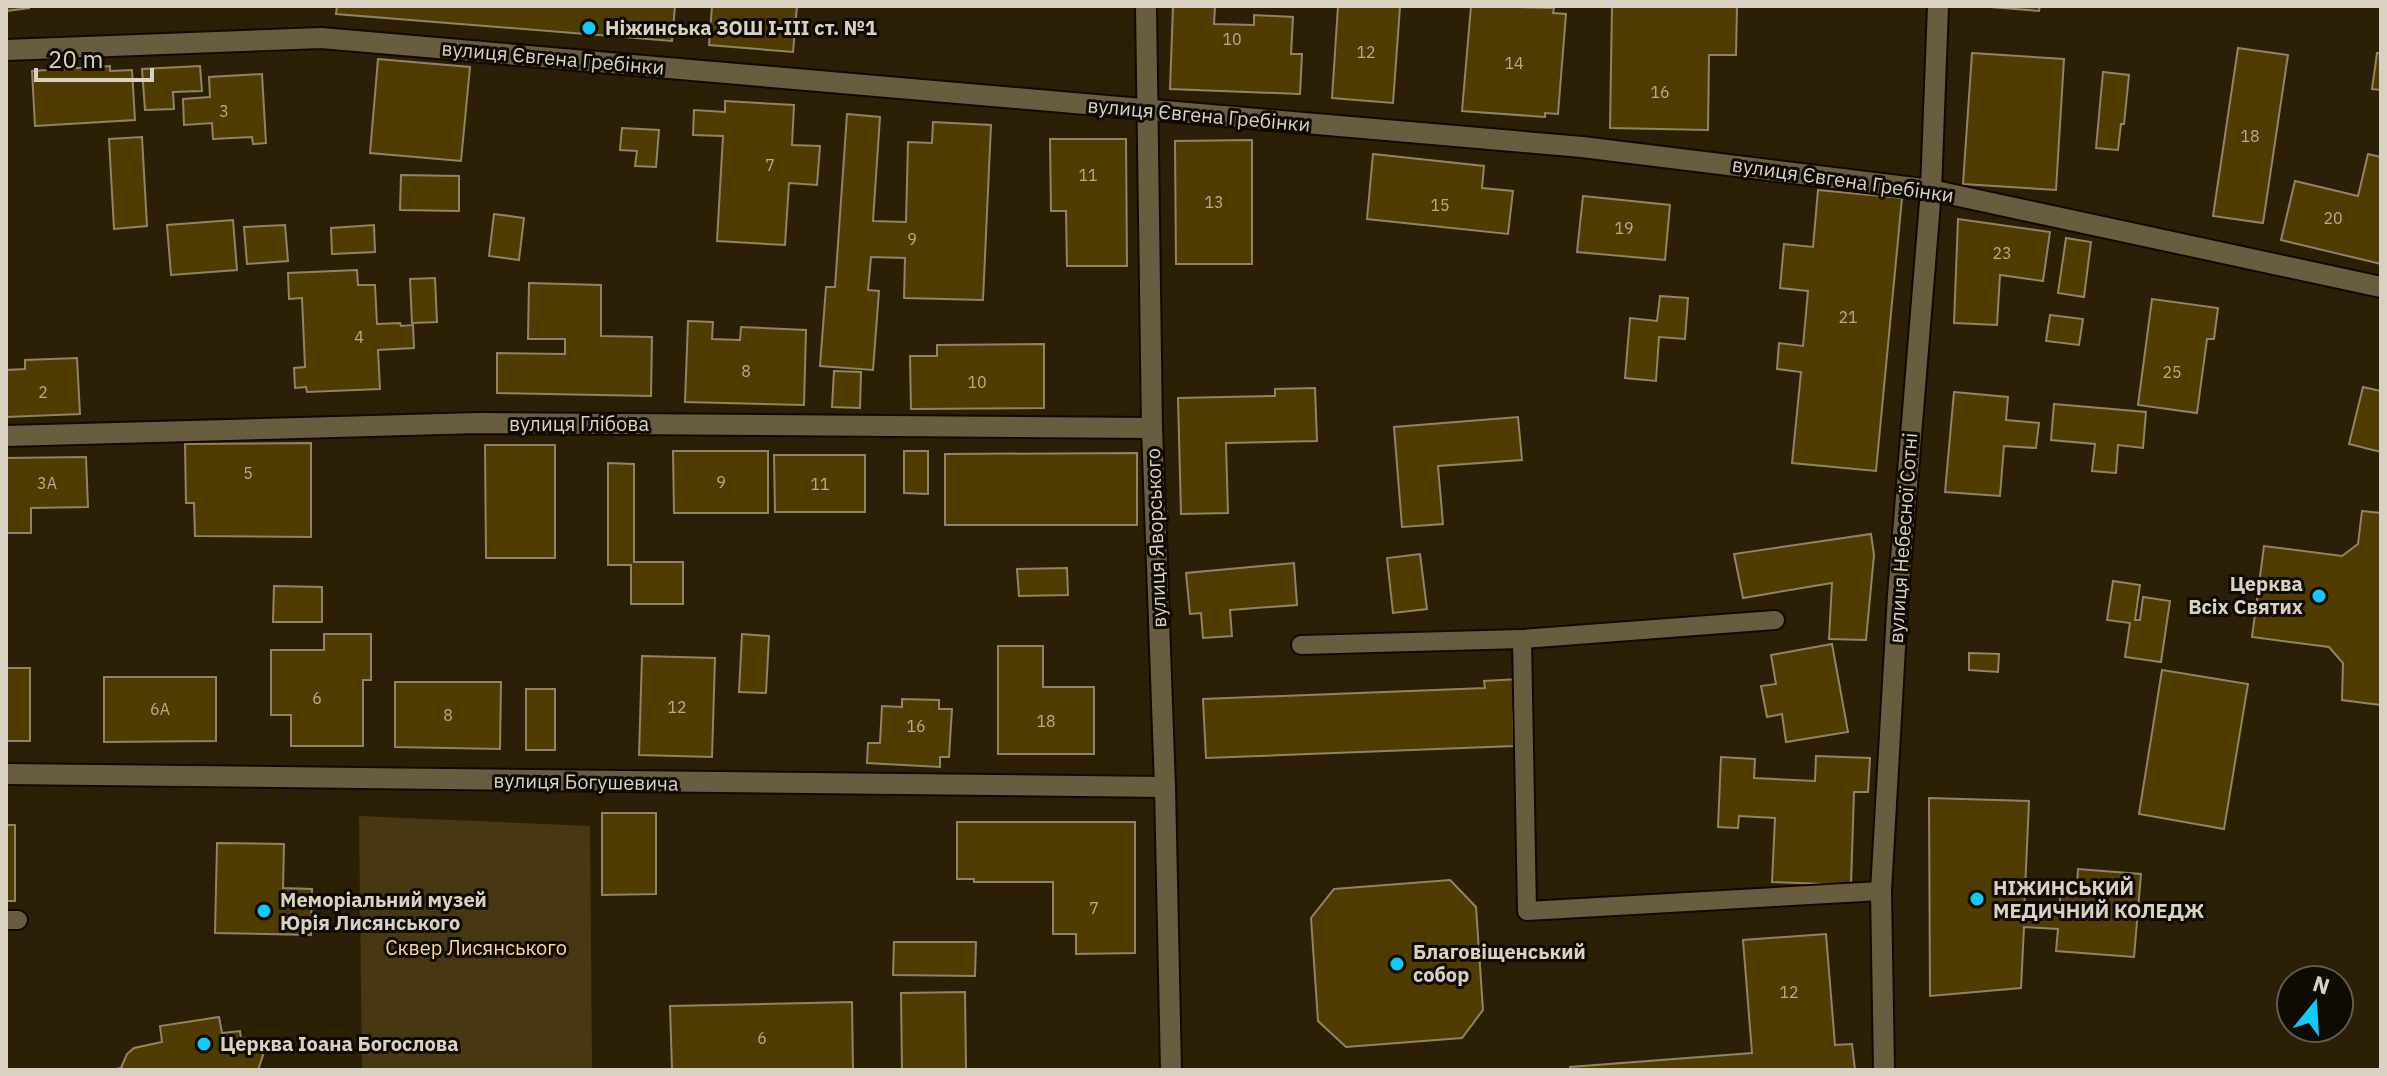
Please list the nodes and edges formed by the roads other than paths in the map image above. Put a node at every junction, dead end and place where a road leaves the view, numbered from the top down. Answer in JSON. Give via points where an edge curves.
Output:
{"nodes":[{"id":1,"x":1146,"y":6,"type":"edge"},
{"id":2,"x":1938,"y":6,"type":"edge"},
{"id":3,"x":6,"y":50,"type":"edge"},
{"id":4,"x":1147,"y":111,"type":"junction"},
{"id":5,"x":1931,"y":190,"type":"junction"},
{"id":6,"x":2381,"y":287,"type":"edge"},
{"id":7,"x":1152,"y":428,"type":"junction"},
{"id":8,"x":6,"y":436,"type":"edge"},
{"id":9,"x":1775,"y":620,"type":"dead end"},
{"id":10,"x":1522,"y":639,"type":"junction"},
{"id":11,"x":1301,"y":645,"type":"dead end"},
{"id":12,"x":6,"y":774,"type":"edge"},
{"id":13,"x":1165,"y":787,"type":"junction"},
{"id":14,"x":1881,"y":891,"type":"junction"},
{"id":15,"x":1171,"y":1070,"type":"edge"},
{"id":16,"x":1884,"y":1070,"type":"edge"}],
"edges":[{"from":1,"to":4,"type":"street","name":"вулиця Яворського"},
{"from":2,"to":5,"type":"street","name":"вулиця Небесної Сотні"},
{"from":3,"to":4,"type":"street","name":"вулиця Євгена Гребінки","via":[[321,38]]},
{"from":4,"to":5,"type":"street","name":"вулиця Євгена Гребінки","via":[[1582,147]]},
{"from":4,"to":7,"type":"street","name":"вулиця Яворського"},
{"from":5,"to":6,"type":"street","name":"вулиця Євгена Гребінки"},
{"from":5,"to":14,"type":"street","name":"вулиця Небесної Сотні","via":[[1898,595]]},
{"from":7,"to":8,"type":"street","name":"вулиця Глібова","via":[[479,423]]},
{"from":7,"to":13,"type":"street","name":"вулиця Яворського"},
{"from":9,"to":10,"type":"lane"},
{"from":10,"to":11,"type":"lane"},
{"from":10,"to":14,"type":"lane","via":[[1527,911]]},
{"from":12,"to":13,"type":"street","name":"вулиця Богушевича"},
{"from":13,"to":15,"type":"street","name":"вулиця Яворського"},
{"from":14,"to":16,"type":"street","name":"вулиця Небесної Сотні"}]}
